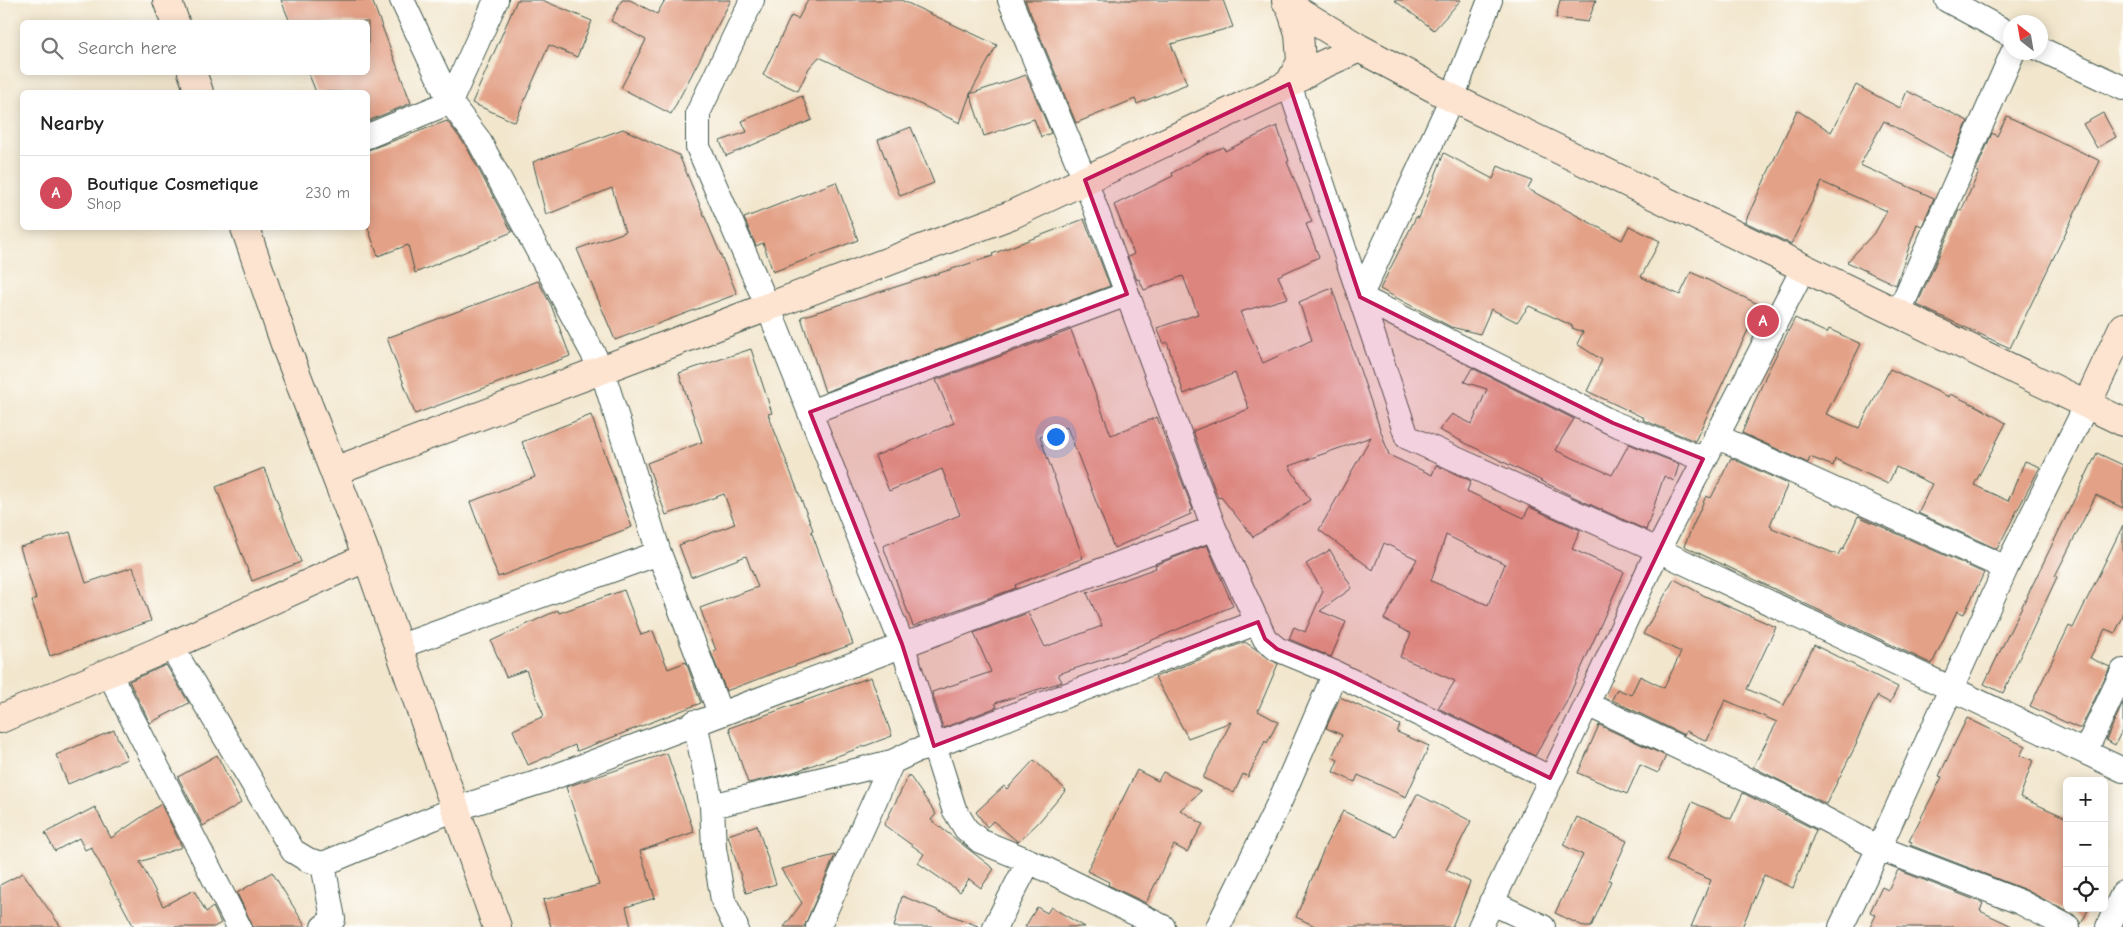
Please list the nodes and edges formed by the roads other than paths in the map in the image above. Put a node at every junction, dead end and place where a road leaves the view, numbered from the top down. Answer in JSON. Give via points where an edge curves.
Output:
{"nodes":[{"id":1,"x":167,"y":0,"type":"edge"},
{"id":2,"x":402,"y":0,"type":"edge"},
{"id":3,"x":496,"y":0,"type":"edge"},
{"id":4,"x":752,"y":0,"type":"edge"},
{"id":5,"x":1010,"y":0,"type":"edge"},
{"id":6,"x":1490,"y":0,"type":"edge"},
{"id":7,"x":1946,"y":0,"type":"edge"},
{"id":8,"x":1287,"y":3,"type":"edge"},
{"id":9,"x":174,"y":20,"type":"edge"},
{"id":10,"x":2003,"y":30,"type":"edge"},
{"id":11,"x":1359,"y":48,"type":"junction"},
{"id":12,"x":2048,"y":53,"type":"edge"},
{"id":13,"x":2010,"y":60,"type":"edge"},
{"id":14,"x":193,"y":75,"type":"edge"},
{"id":15,"x":1289,"y":84,"type":"junction"},
{"id":16,"x":2123,"y":88,"type":"edge"},
{"id":17,"x":198,"y":90,"type":"edge"},
{"id":18,"x":1452,"y":98,"type":"junction"},
{"id":19,"x":450,"y":102,"type":"junction"},
{"id":20,"x":370,"y":135,"type":"edge"},
{"id":21,"x":1085,"y":180,"type":"junction"},
{"id":22,"x":246,"y":230,"type":"edge"},
{"id":23,"x":1803,"y":269,"type":"junction"},
{"id":24,"x":1127,"y":294,"type":"junction"},
{"id":25,"x":1360,"y":297,"type":"junction"},
{"id":26,"x":768,"y":306,"type":"junction"},
{"id":27,"x":1898,"y":314,"type":"junction"},
{"id":28,"x":2123,"y":327,"type":"edge"},
{"id":29,"x":602,"y":370,"type":"junction"},
{"id":30,"x":2087,"y":404,"type":"junction"},
{"id":31,"x":810,"y":412,"type":"junction"},
{"id":32,"x":2123,"y":422,"type":"edge"},
{"id":33,"x":1716,"y":436,"type":"junction"},
{"id":34,"x":1703,"y":459,"type":"junction"},
{"id":35,"x":334,"y":471,"type":"junction"},
{"id":36,"x":1214,"y":528,"type":"junction"},
{"id":37,"x":1658,"y":550,"type":"junction"},
{"id":38,"x":659,"y":553,"type":"junction"},
{"id":39,"x":367,"y":557,"type":"junction"},
{"id":40,"x":2006,"y":568,"type":"junction"},
{"id":41,"x":1258,"y":622,"type":"junction"},
{"id":42,"x":902,"y":644,"type":"junction"},
{"id":43,"x":171,"y":646,"type":"junction"},
{"id":44,"x":398,"y":647,"type":"junction"},
{"id":45,"x":2123,"y":671,"type":"edge"},
{"id":46,"x":109,"y":673,"type":"junction"},
{"id":47,"x":1335,"y":673,"type":"junction"},
{"id":48,"x":1951,"y":688,"type":"junction"},
{"id":49,"x":1587,"y":704,"type":"junction"},
{"id":50,"x":720,"y":713,"type":"junction"},
{"id":51,"x":0,"y":719,"type":"edge"},
{"id":52,"x":695,"y":722,"type":"junction"},
{"id":53,"x":934,"y":746,"type":"junction"},
{"id":54,"x":2086,"y":750,"type":"junction"},
{"id":55,"x":892,"y":762,"type":"junction"},
{"id":56,"x":2123,"y":770,"type":"edge"},
{"id":57,"x":1550,"y":778,"type":"junction"},
{"id":58,"x":712,"y":806,"type":"junction"},
{"id":59,"x":456,"y":809,"type":"junction"},
{"id":60,"x":1879,"y":848,"type":"junction"},
{"id":61,"x":1030,"y":861,"type":"junction"},
{"id":62,"x":323,"y":864,"type":"junction"},
{"id":63,"x":2123,"y":893,"type":"edge"},
{"id":64,"x":1491,"y":902,"type":"junction"},
{"id":65,"x":239,"y":927,"type":"edge"},
{"id":66,"x":323,"y":927,"type":"edge"},
{"id":67,"x":497,"y":927,"type":"edge"},
{"id":68,"x":736,"y":927,"type":"edge"},
{"id":69,"x":818,"y":927,"type":"edge"},
{"id":70,"x":995,"y":927,"type":"edge"},
{"id":71,"x":1164,"y":927,"type":"edge"},
{"id":72,"x":1218,"y":927,"type":"edge"},
{"id":73,"x":1480,"y":927,"type":"edge"},
{"id":74,"x":1543,"y":927,"type":"edge"},
{"id":75,"x":1841,"y":927,"type":"edge"},
{"id":76,"x":2068,"y":927,"type":"edge"},
{"id":77,"x":2108,"y":927,"type":"edge"}],
"edges":[{"from":1,"to":9,"type":"street"},
{"from":2,"to":19,"type":"street"},
{"from":3,"to":19,"type":"street"},
{"from":4,"to":26,"type":"street","via":[[698,113],[697,130],[698,147]]},
{"from":5,"to":21,"type":"street"},
{"from":6,"to":18,"type":"street"},
{"from":7,"to":10,"type":"street"},
{"from":8,"to":11,"type":"street"},
{"from":8,"to":15,"type":"street","via":[[1299,33],[1301,62]]},
{"from":11,"to":15,"type":"street"},
{"from":11,"to":18,"type":"street"},
{"from":12,"to":16,"type":"street"},
{"from":13,"to":27,"type":"street"},
{"from":14,"to":17,"type":"street"},
{"from":15,"to":21,"type":"street"},
{"from":15,"to":25,"type":"street"},
{"from":18,"to":23,"type":"street"},
{"from":18,"to":25,"type":"street"},
{"from":19,"to":20,"type":"street"},
{"from":19,"to":29,"type":"street","via":[[478,139]]},
{"from":21,"to":24,"type":"street"},
{"from":21,"to":26,"type":"street","via":[[1011,215]]},
{"from":22,"to":35,"type":"street"},
{"from":23,"to":27,"type":"street"},
{"from":23,"to":33,"type":"street"},
{"from":24,"to":31,"type":"street"},
{"from":24,"to":36,"type":"street"},
{"from":25,"to":34,"type":"street","via":[[1613,423]]},
{"from":25,"to":37,"type":"street","via":[[1407,437]]},
{"from":26,"to":29,"type":"street"},
{"from":26,"to":31,"type":"street"},
{"from":27,"to":30,"type":"street"},
{"from":28,"to":30,"type":"street"},
{"from":29,"to":35,"type":"street"},
{"from":29,"to":38,"type":"street"},
{"from":30,"to":32,"type":"street"},
{"from":30,"to":40,"type":"street"},
{"from":31,"to":42,"type":"street"},
{"from":33,"to":34,"type":"street"},
{"from":33,"to":40,"type":"street"},
{"from":34,"to":37,"type":"street"},
{"from":35,"to":39,"type":"street"},
{"from":36,"to":41,"type":"street"},
{"from":36,"to":42,"type":"street"},
{"from":37,"to":48,"type":"street"},
{"from":37,"to":49,"type":"street"},
{"from":38,"to":44,"type":"street"},
{"from":38,"to":50,"type":"street"},
{"from":39,"to":43,"type":"street"},
{"from":39,"to":44,"type":"street"},
{"from":40,"to":48,"type":"street"},
{"from":41,"to":47,"type":"street","via":[[1265,639],[1277,649]]},
{"from":41,"to":53,"type":"street"},
{"from":42,"to":50,"type":"street"},
{"from":42,"to":53,"type":"street"},
{"from":43,"to":46,"type":"street"},
{"from":43,"to":62,"type":"street","via":[[293,851]]},
{"from":44,"to":59,"type":"street"},
{"from":45,"to":54,"type":"street"},
{"from":46,"to":51,"type":"street"},
{"from":46,"to":65,"type":"street"},
{"from":47,"to":57,"type":"street"},
{"from":47,"to":72,"type":"street","via":[[1280,801]]},
{"from":48,"to":54,"type":"street"},
{"from":48,"to":60,"type":"street"},
{"from":49,"to":57,"type":"street"},
{"from":49,"to":60,"type":"street","via":[[1779,795]]},
{"from":50,"to":52,"type":"street"},
{"from":52,"to":58,"type":"street"},
{"from":52,"to":59,"type":"street","via":[[546,780]]},
{"from":53,"to":55,"type":"street"},
{"from":53,"to":61,"type":"street","via":[[954,809],[966,829],[980,841]]},
{"from":54,"to":56,"type":"street"},
{"from":55,"to":58,"type":"street"},
{"from":55,"to":69,"type":"street"},
{"from":57,"to":64,"type":"street"},
{"from":58,"to":68,"type":"street","via":[[714,848],[723,900]]},
{"from":59,"to":62,"type":"street"},
{"from":59,"to":67,"type":"street"},
{"from":60,"to":75,"type":"street"},
{"from":60,"to":76,"type":"street","via":[[2020,902]]},
{"from":61,"to":70,"type":"street"},
{"from":61,"to":71,"type":"street"},
{"from":62,"to":66,"type":"street","via":[[333,918]]},
{"from":63,"to":77,"type":"street"},
{"from":64,"to":73,"type":"street"},
{"from":64,"to":74,"type":"street"}]}
